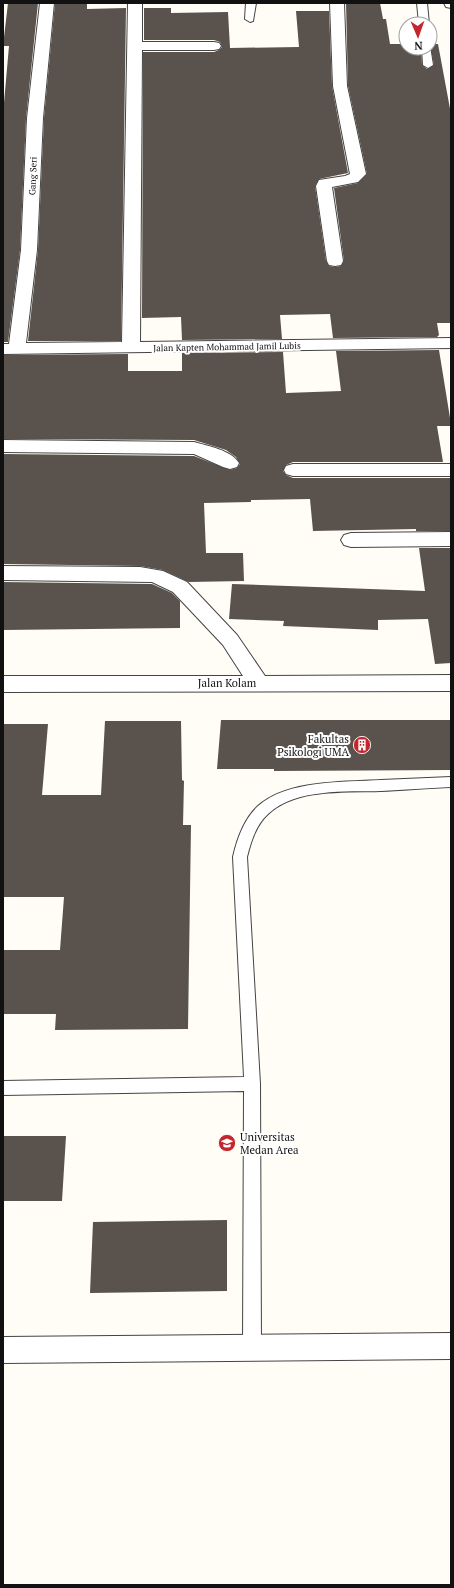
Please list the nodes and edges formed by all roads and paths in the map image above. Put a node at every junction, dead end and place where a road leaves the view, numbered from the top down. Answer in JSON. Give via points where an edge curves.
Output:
{"nodes":[{"id":1,"x":47,"y":3,"type":"edge"},
{"id":2,"x":135,"y":3,"type":"edge"},
{"id":3,"x":251,"y":3,"type":"edge"},
{"id":4,"x":337,"y":3,"type":"edge"},
{"id":5,"x":422,"y":3,"type":"edge"},
{"id":6,"x":423,"y":16,"type":"edge"},
{"id":7,"x":250,"y":19,"type":"dead end"},
{"id":8,"x":134,"y":46,"type":"junction"},
{"id":9,"x":214,"y":46,"type":"dead end"},
{"id":10,"x":427,"y":56,"type":"edge"},
{"id":11,"x":428,"y":65,"type":"dead end"},
{"id":12,"x":335,"y":262,"type":"dead end"},
{"id":13,"x":451,"y":343,"type":"edge"},
{"id":14,"x":131,"y":348,"type":"junction"},
{"id":15,"x":10,"y":350,"type":"edge"},
{"id":16,"x":3,"y":446,"type":"edge"},
{"id":17,"x":230,"y":463,"type":"dead end"},
{"id":18,"x":293,"y":470,"type":"dead end"},
{"id":19,"x":451,"y":470,"type":"edge"},
{"id":20,"x":451,"y":539,"type":"edge"},
{"id":21,"x":351,"y":540,"type":"dead end"},
{"id":22,"x":3,"y":573,"type":"edge"},
{"id":23,"x":259,"y":683,"type":"junction"},
{"id":24,"x":451,"y":683,"type":"edge"},
{"id":25,"x":3,"y":684,"type":"edge"},
{"id":26,"x":451,"y":782,"type":"edge"},
{"id":27,"x":252,"y":1084,"type":"junction"},
{"id":28,"x":3,"y":1088,"type":"edge"},
{"id":29,"x":451,"y":1346,"type":"edge"},
{"id":30,"x":252,"y":1348,"type":"junction"},
{"id":31,"x":3,"y":1350,"type":"edge"}],
"edges":[{"from":1,"to":15,"type":"street","name":"Gang Seri","via":[[35,118],[29,250]]},
{"from":2,"to":8,"type":"street"},
{"from":3,"to":7,"type":"lane"},
{"from":4,"to":12,"type":"street","via":[[340,86],[358,174],[352,180],[325,183],[324,186]]},
{"from":5,"to":6,"type":"lane"},
{"from":8,"to":9,"type":"street"},
{"from":8,"to":14,"type":"street"},
{"from":10,"to":11,"type":"lane"},
{"from":13,"to":14,"type":"street","name":"Jalan Kapten Mohammad Jamil Lubis"},
{"from":14,"to":15,"type":"street","name":"Jalan Kapten Mohammad Jamil Lubis"},
{"from":16,"to":17,"type":"street","via":[[194,448]]},
{"from":18,"to":19,"type":"street"},
{"from":20,"to":21,"type":"street"},
{"from":22,"to":23,"type":"street","via":[[140,574],[169,580],[188,594],[230,640]]},
{"from":23,"to":24,"type":"street","name":"Jalan Kolam"},
{"from":23,"to":25,"type":"street","name":"Jalan Kolam"},
{"from":26,"to":27,"type":"lane","via":[[328,788],[296,793],[270,804],[254,819],[245,836],[240,857]]},
{"from":27,"to":28,"type":"lane"},
{"from":27,"to":30,"type":"lane"},
{"from":29,"to":30,"type":"street"},
{"from":30,"to":31,"type":"street"}]}
